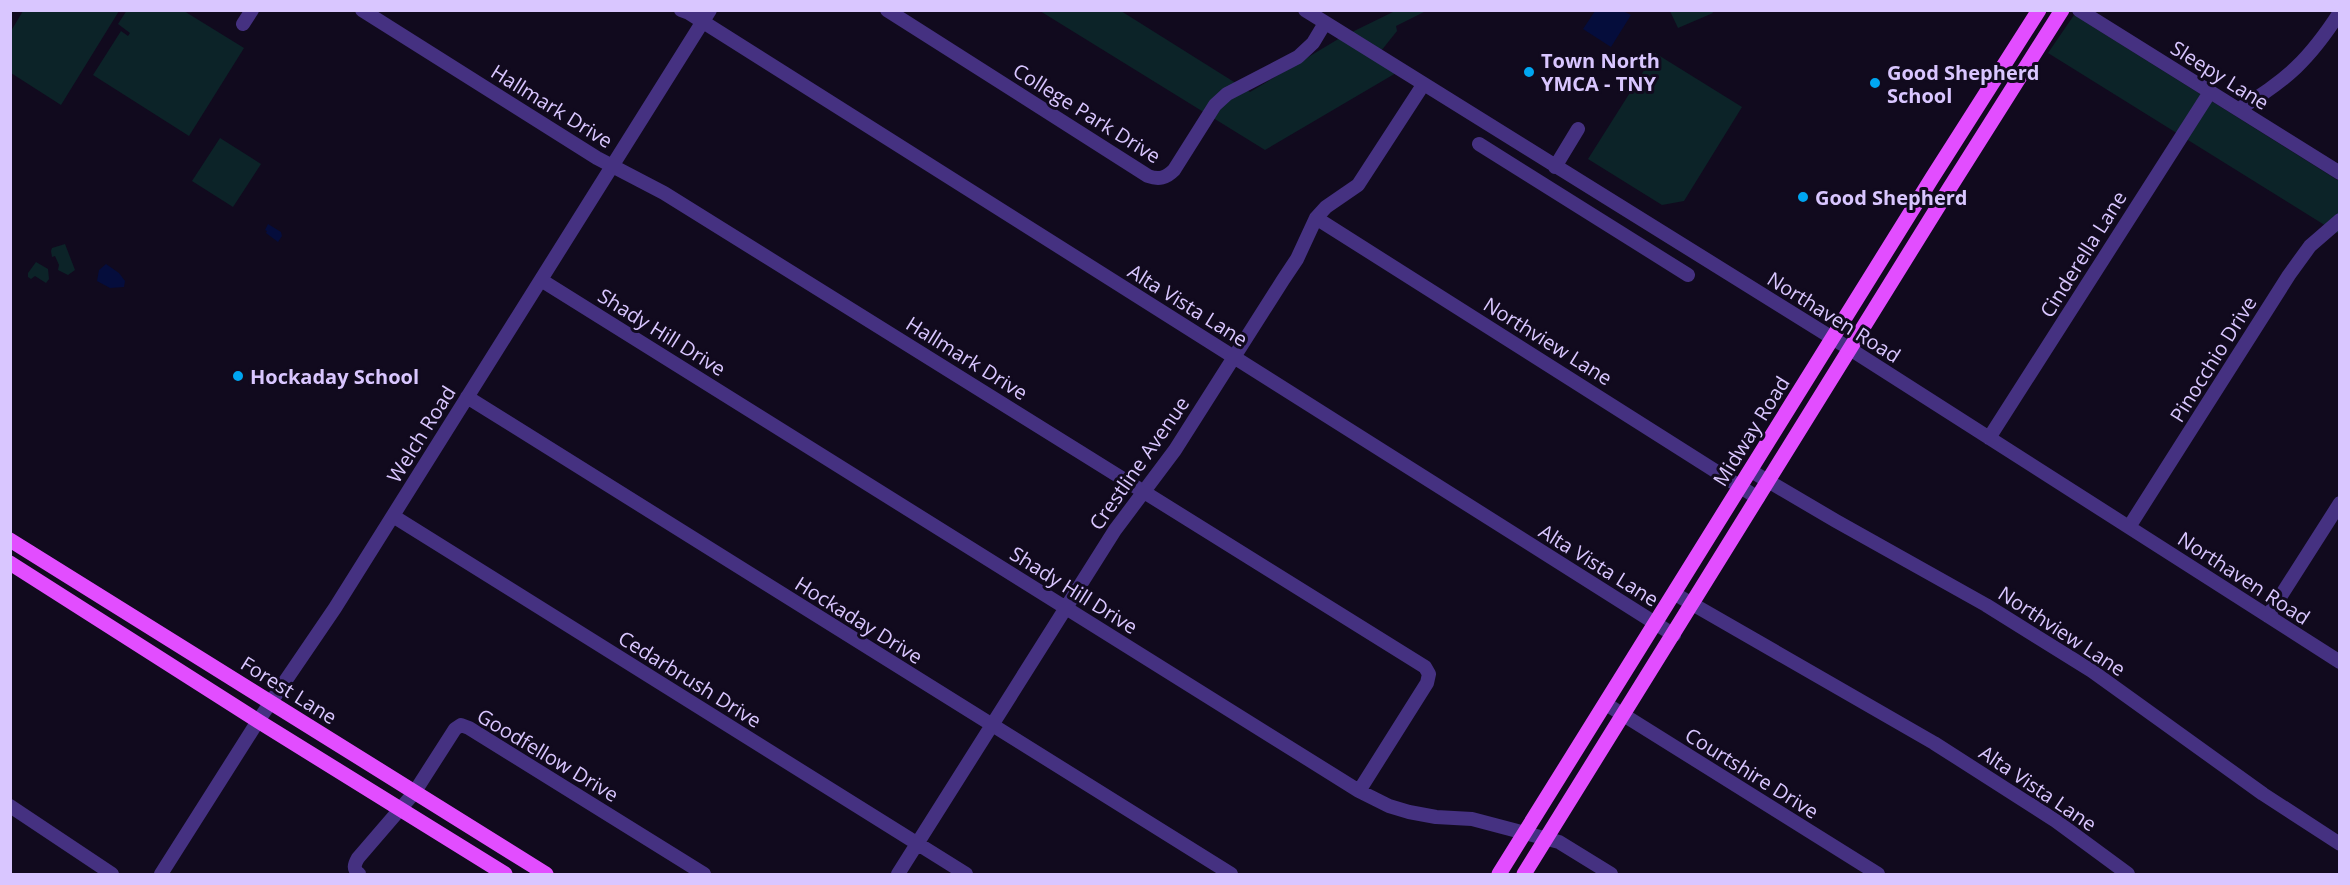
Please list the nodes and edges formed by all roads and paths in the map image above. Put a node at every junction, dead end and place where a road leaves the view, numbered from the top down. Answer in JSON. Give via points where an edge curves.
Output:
{"nodes":[{"id":1,"x":252,"y":10,"type":"edge"},
{"id":2,"x":362,"y":10,"type":"edge"},
{"id":3,"x":681,"y":10,"type":"edge"},
{"id":4,"x":887,"y":10,"type":"edge"},
{"id":5,"x":1305,"y":10,"type":"edge"},
{"id":6,"x":2039,"y":10,"type":"edge"},
{"id":7,"x":2062,"y":10,"type":"edge"},
{"id":8,"x":2079,"y":10,"type":"edge"},
{"id":9,"x":2340,"y":12,"type":"edge"},
{"id":10,"x":706,"y":16,"type":"edge"},
{"id":11,"x":1325,"y":23,"type":"junction"},
{"id":12,"x":243,"y":24,"type":"dead end"},
{"id":13,"x":1423,"y":85,"type":"junction"},
{"id":14,"x":2210,"y":92,"type":"junction"},
{"id":15,"x":2239,"y":110,"type":"junction"},
{"id":16,"x":1578,"y":129,"type":"dead end"},
{"id":17,"x":1479,"y":144,"type":"dead end"},
{"id":18,"x":1521,"y":146,"type":"junction"},
{"id":19,"x":1509,"y":162,"type":"junction"},
{"id":20,"x":612,"y":166,"type":"junction"},
{"id":21,"x":1555,"y":167,"type":"junction"},
{"id":22,"x":2340,"y":173,"type":"edge"},
{"id":23,"x":1316,"y":218,"type":"junction"},
{"id":24,"x":2340,"y":220,"type":"edge"},
{"id":25,"x":1657,"y":230,"type":"junction"},
{"id":26,"x":1645,"y":248,"type":"junction"},
{"id":27,"x":1688,"y":275,"type":"dead end"},
{"id":28,"x":541,"y":280,"type":"junction"},
{"id":29,"x":1833,"y":339,"type":"junction"},
{"id":30,"x":1850,"y":349,"type":"junction"},
{"id":31,"x":1234,"y":357,"type":"junction"},
{"id":32,"x":467,"y":398,"type":"junction"},
{"id":33,"x":1989,"y":438,"type":"junction"},
{"id":34,"x":1751,"y":471,"type":"junction"},
{"id":35,"x":1768,"y":482,"type":"junction"},
{"id":36,"x":1741,"y":487,"type":"junction"},
{"id":37,"x":1144,"y":491,"type":"junction"},
{"id":38,"x":1758,"y":498,"type":"junction"},
{"id":39,"x":2340,"y":503,"type":"edge"},
{"id":40,"x":393,"y":516,"type":"junction"},
{"id":41,"x":2129,"y":527,"type":"junction"},
{"id":42,"x":10,"y":540,"type":"edge"},
{"id":43,"x":10,"y":563,"type":"edge"},
{"id":44,"x":84,"y":586,"type":"junction"},
{"id":45,"x":1675,"y":594,"type":"junction"},
{"id":46,"x":74,"y":603,"type":"junction"},
{"id":47,"x":1692,"y":605,"type":"junction"},
{"id":48,"x":1066,"y":608,"type":"junction"},
{"id":49,"x":2268,"y":616,"type":"junction"},
{"id":50,"x":1656,"y":624,"type":"junction"},
{"id":51,"x":1674,"y":635,"type":"junction"},
{"id":52,"x":2340,"y":662,"type":"edge"},
{"id":53,"x":271,"y":703,"type":"junction"},
{"id":54,"x":1606,"y":704,"type":"junction"},
{"id":55,"x":1623,"y":715,"type":"junction"},
{"id":56,"x":258,"y":721,"type":"junction"},
{"id":57,"x":992,"y":726,"type":"junction"},
{"id":58,"x":1359,"y":791,"type":"junction"},
{"id":59,"x":414,"y":793,"type":"junction"},
{"id":60,"x":10,"y":806,"type":"edge"},
{"id":61,"x":399,"y":808,"type":"junction"},
{"id":62,"x":1524,"y":834,"type":"junction"},
{"id":63,"x":1546,"y":838,"type":"junction"},
{"id":64,"x":917,"y":844,"type":"junction"},
{"id":65,"x":2340,"y":844,"type":"edge"},
{"id":66,"x":112,"y":874,"type":"edge"},
{"id":67,"x":161,"y":874,"type":"edge"},
{"id":68,"x":359,"y":874,"type":"edge"},
{"id":69,"x":505,"y":874,"type":"edge"},
{"id":70,"x":546,"y":874,"type":"edge"},
{"id":71,"x":704,"y":874,"type":"edge"},
{"id":72,"x":898,"y":874,"type":"edge"},
{"id":73,"x":966,"y":874,"type":"edge"},
{"id":74,"x":1231,"y":874,"type":"edge"},
{"id":75,"x":1499,"y":874,"type":"edge"},
{"id":76,"x":1524,"y":874,"type":"edge"},
{"id":77,"x":1611,"y":874,"type":"edge"},
{"id":78,"x":1878,"y":874,"type":"edge"},
{"id":79,"x":2128,"y":874,"type":"edge"}],
"edges":[{"from":1,"to":12,"type":"street"},
{"from":2,"to":20,"type":"street","name":"Hallmark Drive"},
{"from":3,"to":10,"type":"street","name":"Alta Vista Lane"},
{"from":4,"to":11,"type":"street","name":"College Park Drive","via":[[1156,179],[1167,177],[1174,170],[1215,105],[1227,94],[1298,57],[1313,43]]},
{"from":5,"to":11,"type":"street","name":"Northaven Road"},
{"from":6,"to":29,"type":"main road","name":"Midway Road"},
{"from":7,"to":30,"type":"main road","name":"Midway Road"},
{"from":8,"to":14,"type":"street","name":"Sleepy Lane"},
{"from":9,"to":15,"type":"street","via":[[2293,72]]},
{"from":10,"to":20,"type":"street","name":"Welch Road"},
{"from":10,"to":31,"type":"street","name":"Alta Vista Lane"},
{"from":11,"to":13,"type":"street","name":"Northaven Road"},
{"from":13,"to":18,"type":"street","name":"Northaven Road"},
{"from":13,"to":23,"type":"street","name":"Crestline Avenue","via":[[1358,184]]},
{"from":14,"to":15,"type":"street","name":"Sleepy Lane"},
{"from":14,"to":33,"type":"street","name":"Cinderella Lane"},
{"from":15,"to":22,"type":"street","name":"Sleepy Lane"},
{"from":16,"to":21,"type":"street"},
{"from":17,"to":19,"type":"street"},
{"from":18,"to":19,"type":"street"},
{"from":18,"to":21,"type":"street","name":"Northaven Road"},
{"from":19,"to":26,"type":"street"},
{"from":20,"to":28,"type":"street","name":"Welch Road"},
{"from":20,"to":37,"type":"street","name":"Hallmark Drive","via":[[664,193]]},
{"from":21,"to":25,"type":"street","name":"Northaven Road"},
{"from":23,"to":31,"type":"street","name":"Crestline Avenue","via":[[1296,259]]},
{"from":23,"to":36,"type":"street","name":"Northview Lane"},
{"from":24,"to":41,"type":"street","name":"Pinocchio Drive","via":[[2310,246],[2289,275]]},
{"from":25,"to":26,"type":"street"},
{"from":25,"to":29,"type":"street","name":"Northaven Road"},
{"from":26,"to":27,"type":"street"},
{"from":28,"to":32,"type":"street","name":"Welch Road"},
{"from":28,"to":48,"type":"street","name":"Shady Hill Drive"},
{"from":29,"to":30,"type":"street","name":"Northaven Road"},
{"from":29,"to":34,"type":"main road","name":"Midway Road"},
{"from":30,"to":33,"type":"street","name":"Northaven Road"},
{"from":30,"to":35,"type":"main road","name":"Midway Road"},
{"from":31,"to":37,"type":"street","name":"Crestline Avenue"},
{"from":31,"to":50,"type":"street","name":"Alta Vista Lane"},
{"from":32,"to":40,"type":"street","name":"Welch Road"},
{"from":32,"to":57,"type":"street","name":"Hockaday Drive"},
{"from":33,"to":41,"type":"street","name":"Northaven Road"},
{"from":34,"to":35,"type":"street","name":"Northview Lane"},
{"from":34,"to":36,"type":"main road","name":"Midway Road"},
{"from":35,"to":38,"type":"main road","name":"Midway Road"},
{"from":35,"to":65,"type":"street","name":"Northview Lane","via":[[1986,605],[2092,671],[2263,794]]},
{"from":36,"to":38,"type":"street","name":"Northview Lane"},
{"from":36,"to":45,"type":"main road","name":"Midway Road"},
{"from":37,"to":48,"type":"street","name":"Crestline Avenue"},
{"from":37,"to":58,"type":"street","name":"Hallmark Drive","via":[[1425,667],[1430,674],[1427,683]]},
{"from":38,"to":47,"type":"main road","name":"Midway Road"},
{"from":39,"to":49,"type":"street"},
{"from":40,"to":53,"type":"street","name":"Welch Road"},
{"from":40,"to":64,"type":"street","name":"Cedarbrush Drive"},
{"from":41,"to":49,"type":"street","name":"Northaven Road"},
{"from":42,"to":44,"type":"main road","name":"Forest Lane"},
{"from":43,"to":46,"type":"main road"},
{"from":44,"to":46,"type":"main road"},
{"from":44,"to":53,"type":"main road","name":"Forest Lane"},
{"from":45,"to":47,"type":"street","name":"Alta Vista Lane"},
{"from":45,"to":50,"type":"main road","name":"Midway Road"},
{"from":46,"to":56,"type":"main road"},
{"from":47,"to":51,"type":"main road","name":"Midway Road"},
{"from":47,"to":79,"type":"street","name":"Alta Vista Lane","via":[[1934,743],[2056,821]]},
{"from":48,"to":57,"type":"street","name":"Crestline Avenue"},
{"from":48,"to":58,"type":"street","name":"Shady Hill Drive"},
{"from":49,"to":52,"type":"street","name":"Northaven Road"},
{"from":50,"to":51,"type":"street","name":"Alta Vista Lane"},
{"from":50,"to":54,"type":"main road","name":"Midway Road"},
{"from":51,"to":55,"type":"main road","name":"Midway Road"},
{"from":53,"to":56,"type":"street","name":"Welch Road"},
{"from":53,"to":59,"type":"main road","name":"Forest Lane"},
{"from":54,"to":55,"type":"street","name":"Courtshire Drive"},
{"from":54,"to":62,"type":"main road","name":"Midway Road"},
{"from":55,"to":63,"type":"main road","name":"Midway Road"},
{"from":55,"to":78,"type":"street","name":"Courtshire Drive"},
{"from":56,"to":61,"type":"main road"},
{"from":56,"to":67,"type":"street","name":"Welch Road"},
{"from":57,"to":64,"type":"street","name":"Crestline Avenue"},
{"from":57,"to":74,"type":"street","name":"Hockaday Drive"},
{"from":58,"to":62,"type":"street","name":"Shady Hill Drive","via":[[1409,812],[1472,819]]},
{"from":59,"to":61,"type":"street","name":"Goodfellow Drive"},
{"from":59,"to":70,"type":"main road","name":"Forest Lane"},
{"from":59,"to":71,"type":"street","name":"Goodfellow Drive","via":[[461,725]]},
{"from":60,"to":66,"type":"street"},
{"from":61,"to":68,"type":"street","name":"Goodfellow Drive","via":[[354,864]]},
{"from":61,"to":69,"type":"main road"},
{"from":62,"to":63,"type":"street","name":"Shady Hill Drive"},
{"from":62,"to":75,"type":"main road","name":"Midway Road"},
{"from":63,"to":76,"type":"main road","name":"Midway Road"},
{"from":63,"to":77,"type":"street","name":"Shady Hill Drive"},
{"from":64,"to":72,"type":"street","name":"Crestline Avenue"},
{"from":64,"to":73,"type":"street","name":"Cedarbrush Drive"}]}
